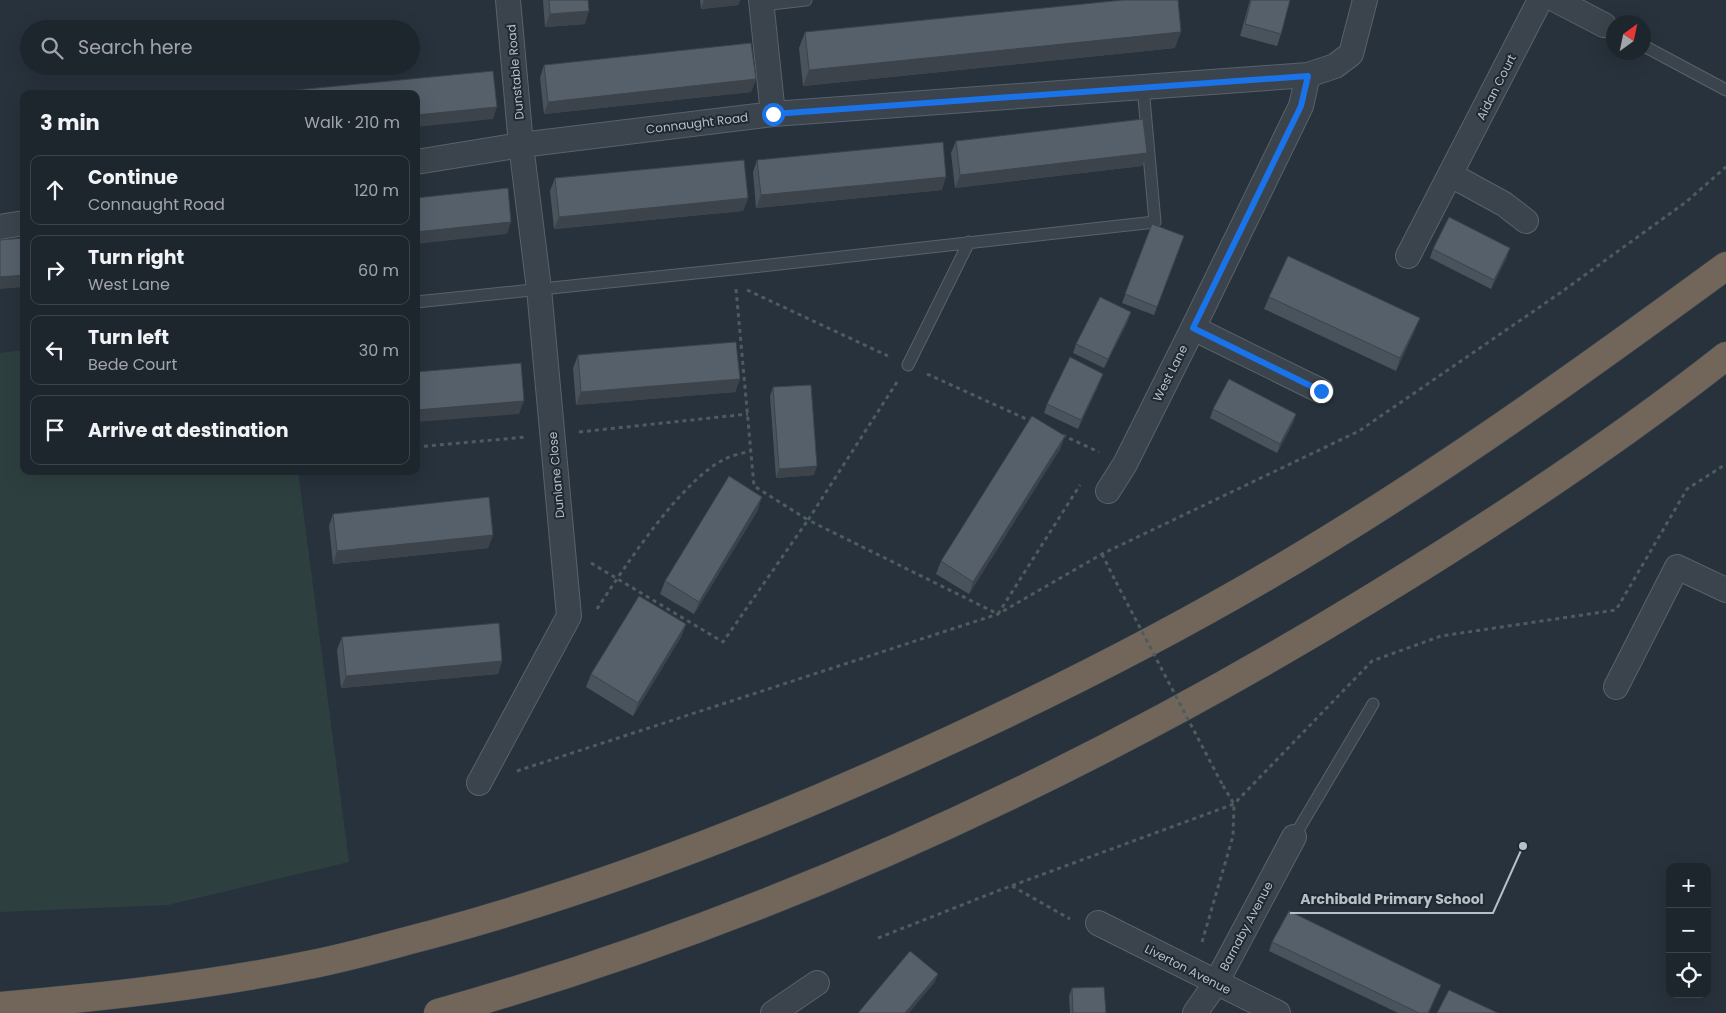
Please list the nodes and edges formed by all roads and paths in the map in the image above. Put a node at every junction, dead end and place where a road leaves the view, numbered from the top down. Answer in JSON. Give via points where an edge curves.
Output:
{"nodes":[{"id":1,"x":508,"y":0,"type":"edge"},
{"id":2,"x":806,"y":0,"type":"edge"},
{"id":3,"x":1365,"y":0,"type":"edge"},
{"id":4,"x":1540,"y":0,"type":"edge"},
{"id":5,"x":1556,"y":0,"type":"edge"},
{"id":6,"x":761,"y":2,"type":"edge"},
{"id":7,"x":1606,"y":25,"type":"edge"},
{"id":8,"x":1651,"y":50,"type":"edge"},
{"id":9,"x":1308,"y":76,"type":"junction"},
{"id":10,"x":1143,"y":88,"type":"junction"},
{"id":11,"x":1726,"y":90,"type":"edge"},
{"id":12,"x":773,"y":114,"type":"junction"},
{"id":13,"x":522,"y":145,"type":"junction"},
{"id":14,"x":420,"y":161,"type":"edge"},
{"id":15,"x":1726,"y":167,"type":"edge"},
{"id":16,"x":1451,"y":175,"type":"junction"},
{"id":17,"x":1526,"y":221,"type":"dead end"},
{"id":18,"x":20,"y":224,"type":"edge"},
{"id":19,"x":0,"y":227,"type":"edge"},
{"id":20,"x":969,"y":242,"type":"junction"},
{"id":21,"x":1408,"y":256,"type":"dead end"},
{"id":22,"x":1726,"y":257,"type":"edge"},
{"id":23,"x":1726,"y":266,"type":"edge"},
{"id":24,"x":539,"y":289,"type":"junction"},
{"id":25,"x":1689,"y":293,"type":"junction"},
{"id":26,"x":420,"y":302,"type":"edge"},
{"id":27,"x":1193,"y":328,"type":"junction"},
{"id":28,"x":1726,"y":356,"type":"edge"},
{"id":29,"x":908,"y":366,"type":"junction"},
{"id":30,"x":1321,"y":391,"type":"dead end"},
{"id":31,"x":1034,"y":423,"type":"edge"},
{"id":32,"x":1052,"y":431,"type":"edge"},
{"id":33,"x":751,"y":450,"type":"junction"},
{"id":34,"x":1125,"y":464,"type":"junction"},
{"id":35,"x":1726,"y":464,"type":"edge"},
{"id":36,"x":1108,"y":492,"type":"joint"},
{"id":37,"x":808,"y":520,"type":"junction"},
{"id":38,"x":563,"y":547,"type":"junction"},
{"id":39,"x":1102,"y":554,"type":"junction"},
{"id":40,"x":617,"y":578,"type":"junction"},
{"id":41,"x":1726,"y":590,"type":"edge"},
{"id":42,"x":998,"y":614,"type":"junction"},
{"id":43,"x":593,"y":615,"type":"dead end"},
{"id":44,"x":1616,"y":687,"type":"dead end"},
{"id":45,"x":1373,"y":704,"type":"dead end"},
{"id":46,"x":479,"y":783,"type":"joint"},
{"id":47,"x":1234,"y":804,"type":"junction"},
{"id":48,"x":1294,"y":837,"type":"joint"},
{"id":49,"x":1011,"y":886,"type":"junction"},
{"id":50,"x":1070,"y":920,"type":"dead end"},
{"id":51,"x":1098,"y":924,"type":"dead end"},
{"id":52,"x":878,"y":938,"type":"dead end"},
{"id":53,"x":1202,"y":942,"type":"dead end"},
{"id":54,"x":817,"y":983,"type":"dead end"},
{"id":55,"x":1216,"y":983,"type":"junction"},
{"id":56,"x":0,"y":994,"type":"edge"},
{"id":57,"x":54,"y":1001,"type":"junction"},
{"id":58,"x":0,"y":1006,"type":"edge"},
{"id":59,"x":438,"y":1013,"type":"edge"},
{"id":60,"x":773,"y":1013,"type":"edge"},
{"id":61,"x":1196,"y":1013,"type":"edge"},
{"id":62,"x":1278,"y":1013,"type":"edge"}],
"edges":[{"from":1,"to":13,"type":"street","name":"Dunstable Road"},
{"from":2,"to":6,"type":"lane"},
{"from":3,"to":9,"type":"street","via":[[1352,54],[1335,66]]},
{"from":4,"to":16,"type":"street","name":"Aidan Court"},
{"from":5,"to":7,"type":"street"},
{"from":6,"to":12,"type":"street"},
{"from":8,"to":11,"type":"lane"},
{"from":9,"to":10,"type":"street","name":"Connaught Road"},
{"from":9,"to":27,"type":"street","name":"West Lane","via":[[1301,106]]},
{"from":10,"to":12,"type":"street","name":"Connaught Road"},
{"from":10,"to":20,"type":"lane","via":[[1156,222]]},
{"from":12,"to":13,"type":"street","name":"Connaught Road"},
{"from":13,"to":14,"type":"street","name":"Connaught Road"},
{"from":13,"to":24,"type":"street","name":"Dunlane Close"},
{"from":15,"to":39,"type":"path","via":[[1686,202],[1576,282],[1359,431]]},
{"from":16,"to":17,"type":"street","via":[[1504,204]]},
{"from":16,"to":21,"type":"street","name":"Aidan Court"},
{"from":18,"to":19,"type":"street"},
{"from":20,"to":24,"type":"lane"},
{"from":20,"to":29,"type":"lane"},
{"from":22,"to":25,"type":"highway"},
{"from":23,"to":25,"type":"highway"},
{"from":24,"to":26,"type":"lane"},
{"from":24,"to":38,"type":"street","name":"Dunlane Close"},
{"from":25,"to":57,"type":"highway","via":[[1545,397],[1322,544],[1208,609],[1022,706],[840,790],[722,839],[522,910],[304,966]]},
{"from":27,"to":30,"type":"street"},
{"from":27,"to":34,"type":"street","name":"West Lane"},
{"from":28,"to":59,"type":"highway","via":[[1585,461],[1438,558],[1212,693],[1002,801],[840,872],[670,938],[537,985]]},
{"from":29,"to":31,"type":"path"},
{"from":29,"to":33,"type":"path","via":[[736,286]]},
{"from":29,"to":37,"type":"path"},
{"from":32,"to":34,"type":"path"},
{"from":33,"to":37,"type":"path","via":[[754,486]]},
{"from":33,"to":40,"type":"path","via":[[725,459],[700,475]]},
{"from":34,"to":36,"type":"street","name":"West Lane"},
{"from":35,"to":47,"type":"path","via":[[1687,489],[1616,610],[1441,636],[1372,661]]},
{"from":36,"to":42,"type":"path","via":[[1085,478]]},
{"from":37,"to":40,"type":"path","via":[[723,642]]},
{"from":37,"to":42,"type":"path"},
{"from":38,"to":40,"type":"path"},
{"from":38,"to":46,"type":"street","name":"Dunlane Close","via":[[569,616]]},
{"from":39,"to":42,"type":"path"},
{"from":39,"to":47,"type":"path","bridge":true},
{"from":40,"to":43,"type":"path"},
{"from":41,"to":44,"type":"street","via":[[1677,567]]},
{"from":42,"to":46,"type":"path"},
{"from":45,"to":48,"type":"lane"},
{"from":47,"to":49,"type":"path"},
{"from":47,"to":53,"type":"path","via":[[1233,836]]},
{"from":48,"to":55,"type":"street","name":"Barnaby Avenue"},
{"from":49,"to":50,"type":"path"},
{"from":49,"to":52,"type":"path"},
{"from":51,"to":55,"type":"street","name":"Liverton Avenue"},
{"from":54,"to":60,"type":"street"},
{"from":55,"to":61,"type":"street","name":"Barnaby Avenue"},
{"from":55,"to":62,"type":"street","name":"Liverton Avenue"},
{"from":56,"to":57,"type":"highway"},
{"from":57,"to":58,"type":"highway"}]}
